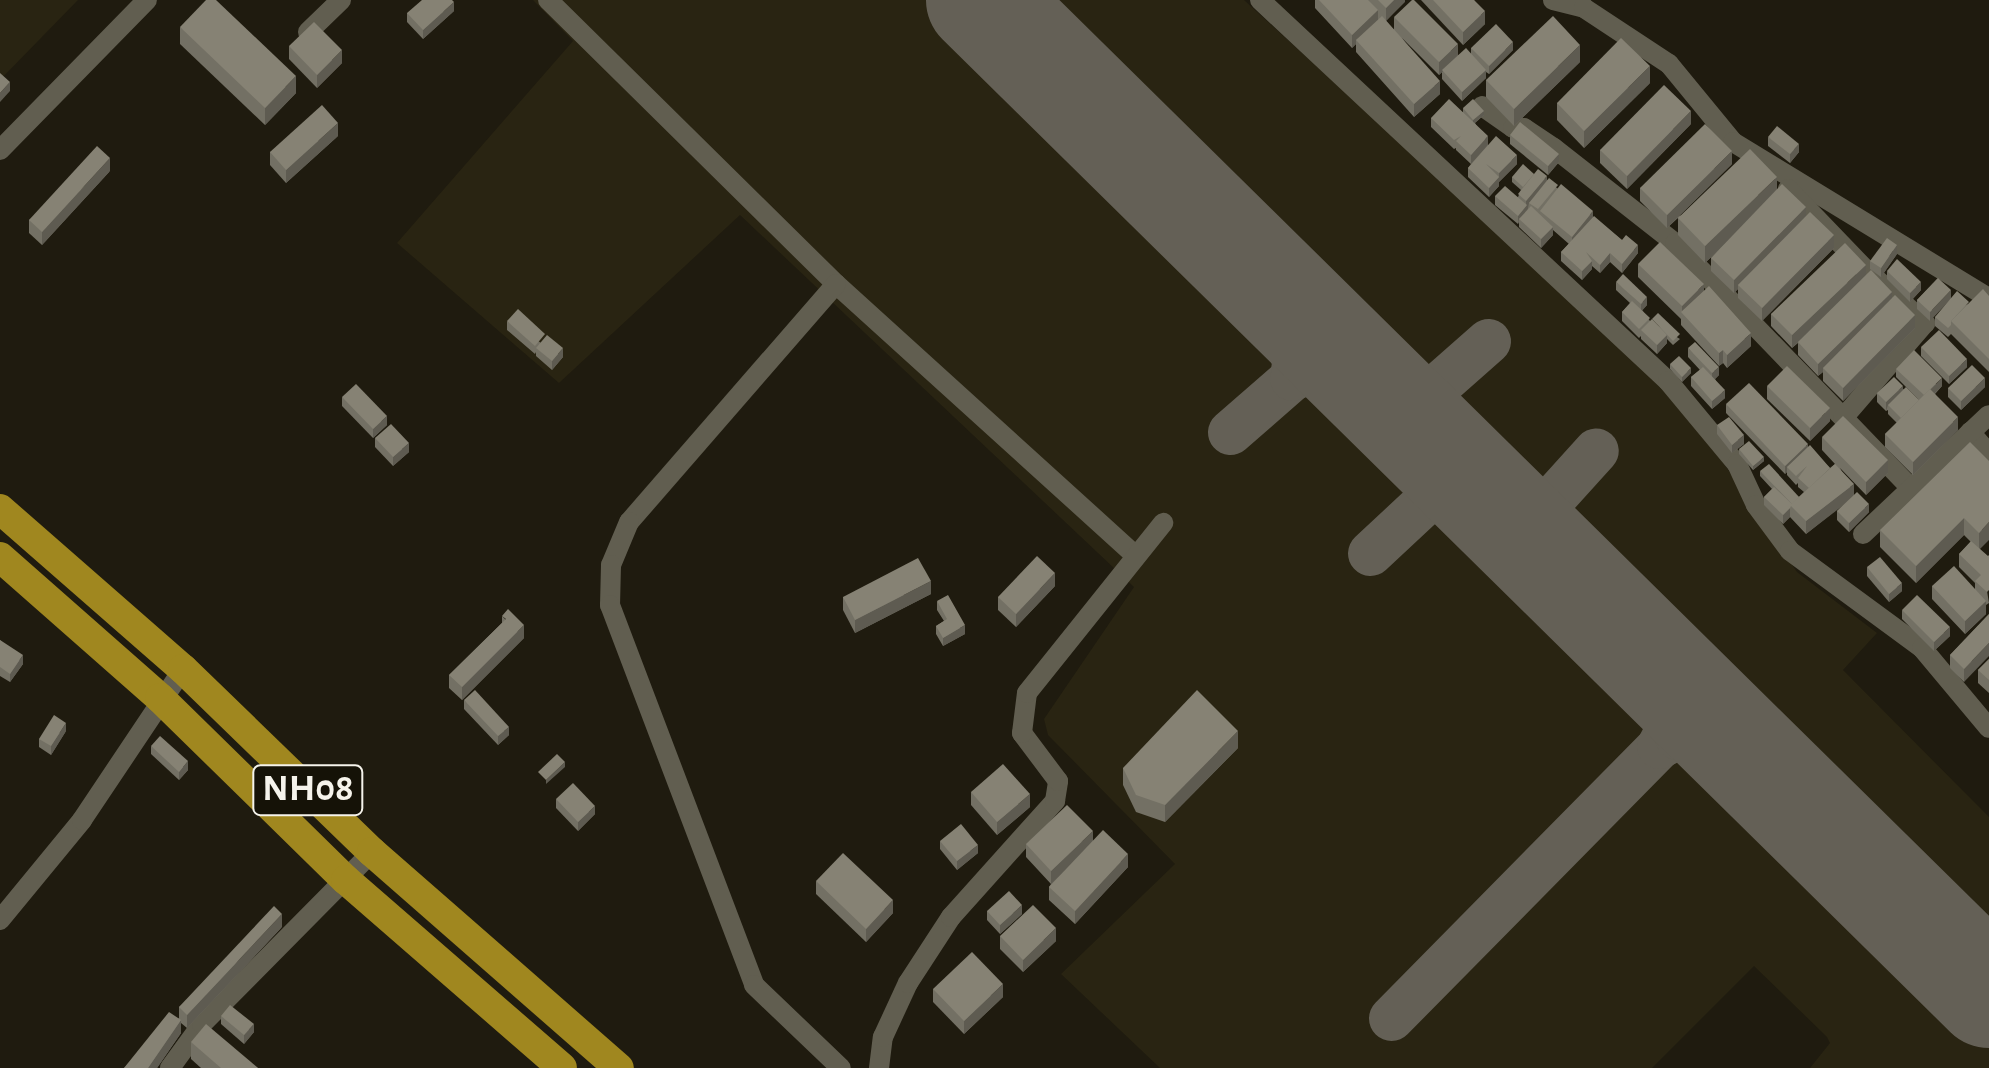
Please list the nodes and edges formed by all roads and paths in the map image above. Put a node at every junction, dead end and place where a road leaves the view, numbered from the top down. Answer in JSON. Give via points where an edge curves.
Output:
{"nodes":[{"id":1,"x":147,"y":0,"type":"edge"},
{"id":2,"x":341,"y":0,"type":"edge"},
{"id":3,"x":548,"y":0,"type":"edge"},
{"id":4,"x":1260,"y":0,"type":"edge"},
{"id":5,"x":1553,"y":0,"type":"edge"},
{"id":6,"x":308,"y":32,"type":"edge"},
{"id":7,"x":1482,"y":106,"type":"edge"},
{"id":8,"x":0,"y":150,"type":"edge"},
{"id":9,"x":1765,"y":160,"type":"junction"},
{"id":10,"x":836,"y":284,"type":"junction"},
{"id":11,"x":1989,"y":298,"type":"edge"},
{"id":12,"x":1989,"y":415,"type":"edge"},
{"id":13,"x":1843,"y":418,"type":"junction"},
{"id":14,"x":1970,"y":432,"type":"junction"},
{"id":15,"x":1989,"y":454,"type":"edge"},
{"id":16,"x":1910,"y":487,"type":"junction"},
{"id":17,"x":0,"y":509,"type":"edge"},
{"id":18,"x":1163,"y":524,"type":"dead end"},
{"id":19,"x":1863,"y":534,"type":"dead end"},
{"id":20,"x":1136,"y":556,"type":"junction"},
{"id":21,"x":0,"y":558,"type":"edge"},
{"id":22,"x":183,"y":669,"type":"junction"},
{"id":23,"x":160,"y":698,"type":"junction"},
{"id":24,"x":1989,"y":728,"type":"edge"},
{"id":25,"x":372,"y":852,"type":"junction"},
{"id":26,"x":346,"y":880,"type":"junction"},
{"id":27,"x":0,"y":920,"type":"edge"},
{"id":28,"x":170,"y":1068,"type":"edge"},
{"id":29,"x":562,"y":1068,"type":"edge"},
{"id":30,"x":619,"y":1068,"type":"edge"},
{"id":31,"x":841,"y":1068,"type":"edge"},
{"id":32,"x":879,"y":1068,"type":"edge"}],
"edges":[{"from":1,"to":8,"type":"street"},
{"from":2,"to":6,"type":"street"},
{"from":3,"to":10,"type":"street"},
{"from":4,"to":24,"type":"street","via":[[1668,380],[1737,464],[1756,505],[1790,551],[1922,648]]},
{"from":5,"to":9,"type":"street","via":[[1584,8],[1670,64],[1734,142]]},
{"from":7,"to":13,"type":"street","via":[[1554,148],[1676,242]]},
{"from":9,"to":11,"type":"street"},
{"from":9,"to":13,"type":"street","via":[[1864,269],[1925,323]]},
{"from":10,"to":20,"type":"street"},
{"from":10,"to":31,"type":"street","via":[[628,522],[611,564],[610,605],[754,986]]},
{"from":12,"to":14,"type":"street"},
{"from":13,"to":16,"type":"street"},
{"from":14,"to":15,"type":"street"},
{"from":14,"to":16,"type":"street"},
{"from":16,"to":19,"type":"street"},
{"from":17,"to":22,"type":"highway","number":"NH08"},
{"from":18,"to":20,"type":"street"},
{"from":20,"to":32,"type":"street","via":[[1026,693],[1022,733],[1058,781],[1055,800],[951,917],[908,982],[883,1037]]},
{"from":21,"to":23,"type":"highway","number":"NH08"},
{"from":22,"to":23,"type":"street"},
{"from":22,"to":25,"type":"highway","number":"NH08"},
{"from":23,"to":26,"type":"highway","number":"NH08"},
{"from":23,"to":27,"type":"street","via":[[82,820]]},
{"from":25,"to":26,"type":"street"},
{"from":25,"to":30,"type":"highway","number":"NH08"},
{"from":26,"to":28,"type":"street","via":[[202,1024]]},
{"from":26,"to":29,"type":"highway","number":"NH08"}]}
